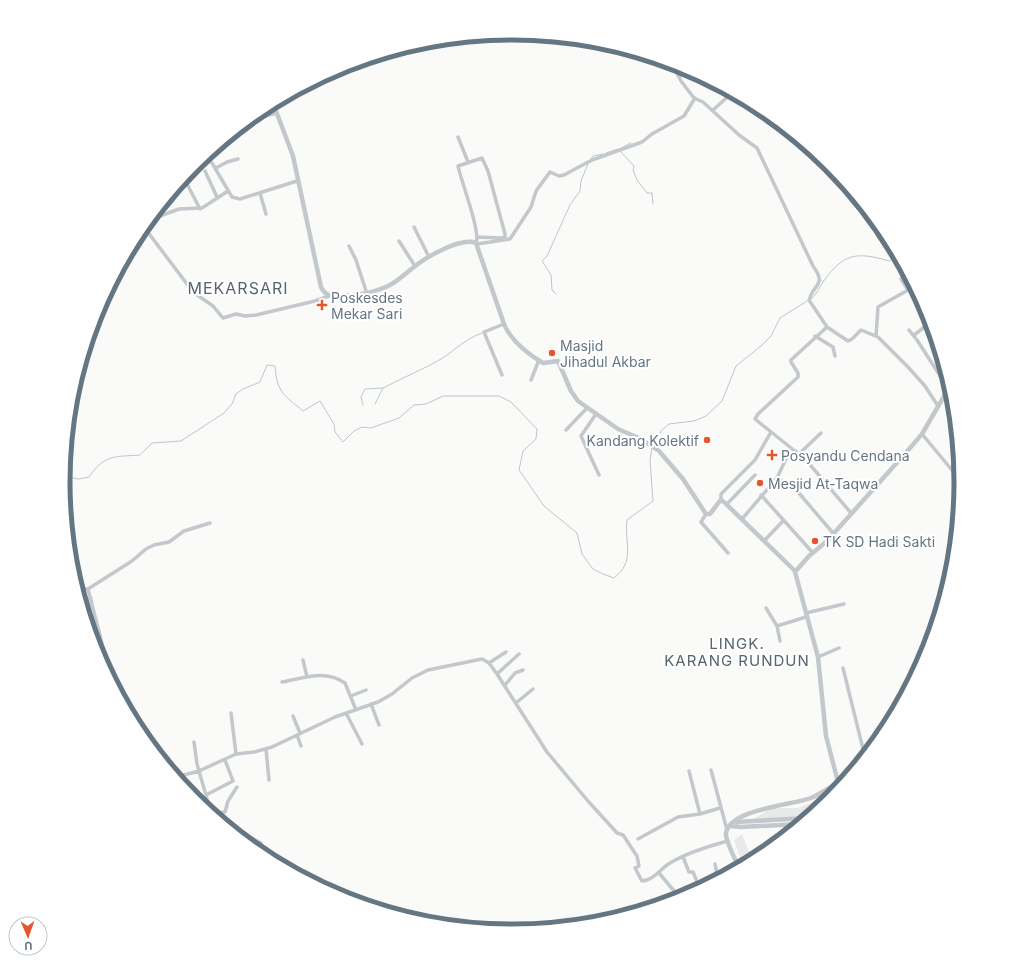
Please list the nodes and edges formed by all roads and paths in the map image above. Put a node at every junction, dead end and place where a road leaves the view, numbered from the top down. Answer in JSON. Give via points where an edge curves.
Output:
{"nodes":[{"id":1,"x":677,"y":72,"type":"edge"},
{"id":2,"x":682,"y":74,"type":"edge"},
{"id":3,"x":679,"y":76,"type":"junction"},
{"id":4,"x":728,"y":96,"type":"edge"},
{"id":5,"x":695,"y":98,"type":"junction"},
{"id":6,"x":275,"y":109,"type":"edge"},
{"id":7,"x":712,"y":110,"type":"junction"},
{"id":8,"x":277,"y":113,"type":"junction"},
{"id":9,"x":263,"y":117,"type":"edge"},
{"id":10,"x":458,"y":137,"type":"dead end"},
{"id":11,"x":238,"y":159,"type":"dead end"},
{"id":12,"x":468,"y":162,"type":"junction"},
{"id":13,"x":212,"y":163,"type":"dead end"},
{"id":14,"x":216,"y":168,"type":"junction"},
{"id":15,"x":205,"y":171,"type":"dead end"},
{"id":16,"x":297,"y":181,"type":"junction"},
{"id":17,"x":187,"y":183,"type":"edge"},
{"id":18,"x":228,"y":191,"type":"junction"},
{"id":19,"x":260,"y":193,"type":"junction"},
{"id":20,"x":217,"y":198,"type":"junction"},
{"id":21,"x":200,"y":209,"type":"junction"},
{"id":22,"x":266,"y":214,"type":"dead end"},
{"id":23,"x":160,"y":216,"type":"edge"},
{"id":24,"x":414,"y":227,"type":"dead end"},
{"id":25,"x":148,"y":232,"type":"edge"},
{"id":26,"x":477,"y":237,"type":"junction"},
{"id":27,"x":399,"y":242,"type":"dead end"},
{"id":28,"x":477,"y":244,"type":"junction"},
{"id":29,"x":349,"y":246,"type":"dead end"},
{"id":30,"x":429,"y":257,"type":"junction"},
{"id":31,"x":415,"y":266,"type":"junction"},
{"id":32,"x":902,"y":279,"type":"dead end"},
{"id":33,"x":367,"y":294,"type":"junction"},
{"id":34,"x":329,"y":296,"type":"junction"},
{"id":35,"x":504,"y":324,"type":"junction"},
{"id":36,"x":926,"y":326,"type":"edge"},
{"id":37,"x":827,"y":327,"type":"junction"},
{"id":38,"x":909,"y":330,"type":"dead end"},
{"id":39,"x":914,"y":335,"type":"junction"},
{"id":40,"x":815,"y":336,"type":"junction"},
{"id":41,"x":876,"y":336,"type":"junction"},
{"id":42,"x":835,"y":356,"type":"dead end"},
{"id":43,"x":539,"y":360,"type":"junction"},
{"id":44,"x":502,"y":375,"type":"dead end"},
{"id":45,"x":941,"y":375,"type":"edge"},
{"id":46,"x":531,"y":380,"type":"dead end"},
{"id":47,"x":945,"y":393,"type":"edge"},
{"id":48,"x":938,"y":406,"type":"junction"},
{"id":49,"x":587,"y":408,"type":"junction"},
{"id":50,"x":596,"y":414,"type":"junction"},
{"id":51,"x":566,"y":430,"type":"dead end"},
{"id":52,"x":771,"y":432,"type":"junction"},
{"id":53,"x":821,"y":433,"type":"dead end"},
{"id":54,"x":922,"y":434,"type":"junction"},
{"id":55,"x":796,"y":451,"type":"junction"},
{"id":56,"x":799,"y":454,"type":"junction"},
{"id":57,"x":954,"y":472,"type":"edge"},
{"id":58,"x":599,"y":475,"type":"dead end"},
{"id":59,"x":754,"y":475,"type":"dead end"},
{"id":60,"x":777,"y":478,"type":"junction"},
{"id":61,"x":760,"y":496,"type":"junction"},
{"id":62,"x":721,"y":500,"type":"junction"},
{"id":63,"x":727,"y":504,"type":"junction"},
{"id":64,"x":851,"y":513,"type":"junction"},
{"id":65,"x":706,"y":514,"type":"junction"},
{"id":66,"x":742,"y":519,"type":"junction"},
{"id":67,"x":784,"y":521,"type":"junction"},
{"id":68,"x":210,"y":523,"type":"dead end"},
{"id":69,"x":833,"y":533,"type":"junction"},
{"id":70,"x":764,"y":541,"type":"junction"},
{"id":71,"x":728,"y":553,"type":"dead end"},
{"id":72,"x":812,"y":553,"type":"junction"},
{"id":73,"x":795,"y":571,"type":"junction"},
{"id":74,"x":84,"y":589,"type":"edge"},
{"id":75,"x":88,"y":589,"type":"junction"},
{"id":76,"x":90,"y":598,"type":"junction"},
{"id":77,"x":87,"y":600,"type":"edge"},
{"id":78,"x":844,"y":604,"type":"dead end"},
{"id":79,"x":766,"y":608,"type":"dead end"},
{"id":80,"x":806,"y":615,"type":"junction"},
{"id":81,"x":777,"y":626,"type":"junction"},
{"id":82,"x":780,"y":641,"type":"dead end"},
{"id":83,"x":839,"y":648,"type":"dead end"},
{"id":84,"x":104,"y":651,"type":"edge"},
{"id":85,"x":506,"y":652,"type":"dead end"},
{"id":86,"x":519,"y":654,"type":"dead end"},
{"id":87,"x":818,"y":657,"type":"junction"},
{"id":88,"x":303,"y":660,"type":"dead end"},
{"id":89,"x":489,"y":663,"type":"junction"},
{"id":90,"x":843,"y":668,"type":"dead end"},
{"id":91,"x":523,"y":670,"type":"dead end"},
{"id":92,"x":498,"y":674,"type":"junction"},
{"id":93,"x":307,"y":677,"type":"junction"},
{"id":94,"x":282,"y":682,"type":"dead end"},
{"id":95,"x":505,"y":685,"type":"junction"},
{"id":96,"x":533,"y":689,"type":"dead end"},
{"id":97,"x":366,"y":690,"type":"dead end"},
{"id":98,"x":351,"y":696,"type":"junction"},
{"id":99,"x":516,"y":703,"type":"junction"},
{"id":100,"x":371,"y":704,"type":"junction"},
{"id":101,"x":356,"y":710,"type":"junction"},
{"id":102,"x":231,"y":713,"type":"dead end"},
{"id":103,"x":346,"y":713,"type":"junction"},
{"id":104,"x":293,"y":716,"type":"dead end"},
{"id":105,"x":379,"y":725,"type":"dead end"},
{"id":106,"x":298,"y":734,"type":"junction"},
{"id":107,"x":194,"y":742,"type":"dead end"},
{"id":108,"x":362,"y":744,"type":"dead end"},
{"id":109,"x":301,"y":746,"type":"dead end"},
{"id":110,"x":266,"y":749,"type":"junction"},
{"id":111,"x":863,"y":750,"type":"edge"},
{"id":112,"x":236,"y":754,"type":"junction"},
{"id":113,"x":225,"y":760,"type":"junction"},
{"id":114,"x":711,"y":770,"type":"dead end"},
{"id":115,"x":199,"y":771,"type":"junction"},
{"id":116,"x":689,"y":771,"type":"dead end"},
{"id":117,"x":182,"y":775,"type":"edge"},
{"id":118,"x":269,"y":780,"type":"dead end"},
{"id":119,"x":838,"y":781,"type":"edge"},
{"id":120,"x":836,"y":783,"type":"edge"},
{"id":121,"x":237,"y":787,"type":"dead end"},
{"id":122,"x":206,"y":795,"type":"junction"},
{"id":123,"x":209,"y":803,"type":"edge"},
{"id":124,"x":720,"y":808,"type":"junction"},
{"id":125,"x":219,"y":812,"type":"edge"},
{"id":126,"x":700,"y":814,"type":"junction"},
{"id":127,"x":798,"y":819,"type":"edge"},
{"id":128,"x":792,"y":824,"type":"edge"},
{"id":129,"x":731,"y":826,"type":"junction"},
{"id":130,"x":246,"y":835,"type":"edge"},
{"id":131,"x":638,"y":839,"type":"dead end"},
{"id":132,"x":728,"y":841,"type":"junction"},
{"id":133,"x":261,"y":843,"type":"dead end"},
{"id":134,"x":683,"y":857,"type":"junction"},
{"id":135,"x":737,"y":863,"type":"edge"},
{"id":136,"x":715,"y":864,"type":"dead end"},
{"id":137,"x":659,"y":873,"type":"junction"},
{"id":138,"x":717,"y":873,"type":"edge"},
{"id":139,"x":698,"y":883,"type":"edge"},
{"id":140,"x":675,"y":893,"type":"edge"}],
"edges":[{"from":1,"to":3,"type":"street"},
{"from":2,"to":3,"type":"street"},
{"from":3,"to":5,"type":"street"},
{"from":4,"to":7,"type":"street"},
{"from":5,"to":7,"type":"street"},
{"from":5,"to":28,"type":"street","via":[[684,116],[642,142],[592,160],[562,175],[550,172],[536,191],[531,207],[510,239]]},
{"from":6,"to":8,"type":"street"},
{"from":7,"to":37,"type":"street","via":[[756,146],[820,276],[820,282],[809,300]]},
{"from":8,"to":9,"type":"street"},
{"from":8,"to":16,"type":"street","via":[[289,142]]},
{"from":10,"to":12,"type":"street"},
{"from":11,"to":14,"type":"street"},
{"from":12,"to":26,"type":"street","via":[[458,167]]},
{"from":12,"to":26,"type":"street","via":[[483,159],[506,234],[501,238]]},
{"from":13,"to":14,"type":"street"},
{"from":14,"to":18,"type":"street"},
{"from":15,"to":20,"type":"street"},
{"from":16,"to":19,"type":"street"},
{"from":16,"to":34,"type":"street","via":[[321,288]]},
{"from":17,"to":21,"type":"street"},
{"from":18,"to":19,"type":"street","via":[[232,197],[240,199]]},
{"from":18,"to":20,"type":"street"},
{"from":19,"to":22,"type":"street"},
{"from":20,"to":21,"type":"street"},
{"from":21,"to":23,"type":"street","via":[[179,209]]},
{"from":24,"to":30,"type":"street"},
{"from":25,"to":34,"type":"street","via":[[193,292],[213,306],[223,318],[238,314],[256,315]]},
{"from":26,"to":28,"type":"street"},
{"from":27,"to":31,"type":"street"},
{"from":28,"to":30,"type":"street","via":[[462,243]]},
{"from":28,"to":35,"type":"street"},
{"from":29,"to":33,"type":"street"},
{"from":30,"to":31,"type":"street"},
{"from":31,"to":33,"type":"street","via":[[390,285]]},
{"from":32,"to":41,"type":"street","via":[[908,290],[878,307]]},
{"from":33,"to":34,"type":"street"},
{"from":35,"to":43,"type":"street","via":[[508,334]]},
{"from":35,"to":44,"type":"street","via":[[484,332]]},
{"from":36,"to":39,"type":"street"},
{"from":37,"to":40,"type":"street"},
{"from":37,"to":41,"type":"street","via":[[848,341],[861,330]]},
{"from":38,"to":39,"type":"street"},
{"from":39,"to":45,"type":"street"},
{"from":40,"to":42,"type":"street","via":[[833,347]]},
{"from":40,"to":52,"type":"street","via":[[791,360],[798,378],[756,416],[756,420]]},
{"from":41,"to":48,"type":"street","via":[[922,382]]},
{"from":43,"to":46,"type":"street"},
{"from":43,"to":49,"type":"street","via":[[546,363],[555,360],[559,362],[571,391]]},
{"from":47,"to":48,"type":"street"},
{"from":48,"to":54,"type":"street"},
{"from":49,"to":50,"type":"street"},
{"from":49,"to":51,"type":"street"},
{"from":50,"to":58,"type":"street","via":[[581,436]]},
{"from":50,"to":65,"type":"street","via":[[618,430],[659,450],[683,479]]},
{"from":52,"to":55,"type":"street"},
{"from":52,"to":62,"type":"street","via":[[755,460],[721,494]]},
{"from":53,"to":56,"type":"street"},
{"from":54,"to":57,"type":"street"},
{"from":54,"to":64,"type":"street"},
{"from":55,"to":56,"type":"street"},
{"from":55,"to":60,"type":"street","via":[[786,459]]},
{"from":56,"to":64,"type":"street"},
{"from":59,"to":63,"type":"street"},
{"from":60,"to":61,"type":"street"},
{"from":60,"to":69,"type":"street","via":[[798,492]]},
{"from":61,"to":66,"type":"street"},
{"from":61,"to":67,"type":"street"},
{"from":62,"to":63,"type":"street"},
{"from":62,"to":65,"type":"street","via":[[711,514]]},
{"from":63,"to":66,"type":"street"},
{"from":64,"to":69,"type":"street"},
{"from":65,"to":71,"type":"street","via":[[701,522]]},
{"from":66,"to":70,"type":"street"},
{"from":67,"to":70,"type":"street"},
{"from":67,"to":72,"type":"street"},
{"from":68,"to":75,"type":"street","via":[[184,531],[169,542],[146,549]]},
{"from":69,"to":72,"type":"street"},
{"from":70,"to":73,"type":"street"},
{"from":72,"to":73,"type":"street"},
{"from":73,"to":80,"type":"street"},
{"from":74,"to":75,"type":"street"},
{"from":75,"to":76,"type":"street"},
{"from":76,"to":77,"type":"street"},
{"from":76,"to":84,"type":"street"},
{"from":78,"to":80,"type":"street"},
{"from":79,"to":81,"type":"street"},
{"from":80,"to":81,"type":"street"},
{"from":80,"to":87,"type":"street"},
{"from":81,"to":82,"type":"street"},
{"from":83,"to":87,"type":"street"},
{"from":85,"to":89,"type":"street"},
{"from":86,"to":92,"type":"street"},
{"from":87,"to":119,"type":"street","via":[[826,736]]},
{"from":88,"to":93,"type":"street"},
{"from":89,"to":92,"type":"street"},
{"from":89,"to":100,"type":"street","via":[[482,659],[428,670],[412,678],[385,699]]},
{"from":90,"to":111,"type":"street"},
{"from":91,"to":95,"type":"street","via":[[517,672]]},
{"from":92,"to":95,"type":"street"},
{"from":93,"to":94,"type":"street"},
{"from":93,"to":98,"type":"street","via":[[328,675],[340,680],[345,683]]},
{"from":95,"to":99,"type":"street"},
{"from":96,"to":99,"type":"street"},
{"from":97,"to":98,"type":"street"},
{"from":98,"to":101,"type":"street"},
{"from":99,"to":137,"type":"street","via":[[549,754],[588,802],[617,833],[624,837],[637,856],[639,866],[635,868],[642,881]]},
{"from":100,"to":101,"type":"street"},
{"from":100,"to":105,"type":"street"},
{"from":101,"to":103,"type":"street"},
{"from":102,"to":112,"type":"street"},
{"from":103,"to":106,"type":"street"},
{"from":103,"to":108,"type":"street"},
{"from":104,"to":106,"type":"street"},
{"from":106,"to":109,"type":"street"},
{"from":106,"to":110,"type":"street"},
{"from":107,"to":115,"type":"street"},
{"from":110,"to":112,"type":"street"},
{"from":110,"to":118,"type":"street"},
{"from":112,"to":113,"type":"street"},
{"from":113,"to":115,"type":"street"},
{"from":113,"to":122,"type":"street","via":[[233,781]]},
{"from":114,"to":124,"type":"street"},
{"from":115,"to":117,"type":"street"},
{"from":115,"to":122,"type":"street"},
{"from":116,"to":126,"type":"street"},
{"from":120,"to":129,"type":"street","via":[[806,800],[766,807]]},
{"from":121,"to":125,"type":"street","via":[[228,801],[225,812]]},
{"from":122,"to":123,"type":"street"},
{"from":124,"to":126,"type":"street"},
{"from":124,"to":129,"type":"street"},
{"from":126,"to":131,"type":"street","via":[[678,817]]},
{"from":127,"to":129,"type":"street"},
{"from":128,"to":129,"type":"street"},
{"from":129,"to":132,"type":"street"},
{"from":130,"to":133,"type":"street"},
{"from":132,"to":134,"type":"street"},
{"from":132,"to":135,"type":"street"},
{"from":134,"to":137,"type":"street","via":[[669,863]]},
{"from":134,"to":139,"type":"street","via":[[689,872],[693,872]]},
{"from":136,"to":138,"type":"street"},
{"from":137,"to":140,"type":"street"}]}
